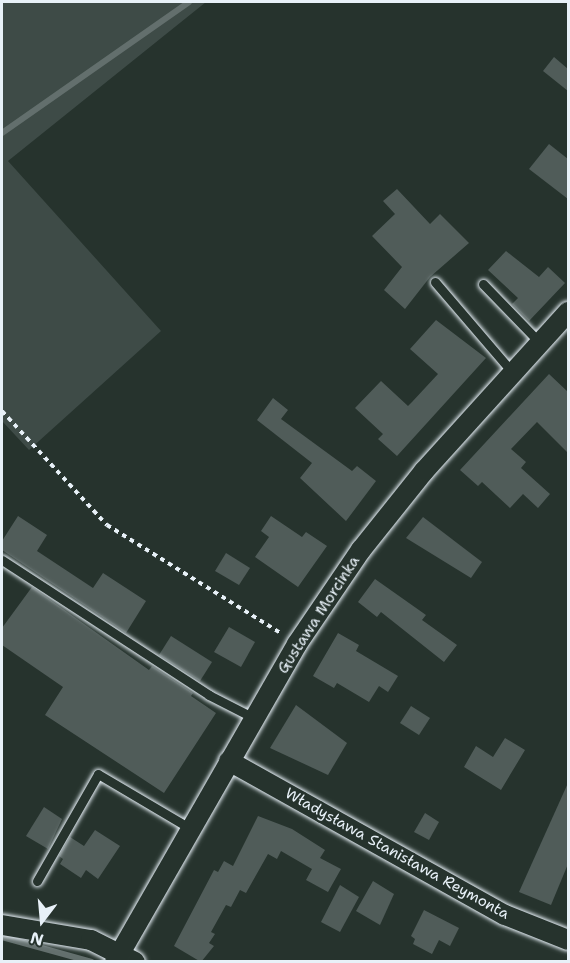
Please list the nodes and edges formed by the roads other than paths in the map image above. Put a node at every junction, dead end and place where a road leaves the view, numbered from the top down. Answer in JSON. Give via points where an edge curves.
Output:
{"nodes":[{"id":1,"x":435,"y":282,"type":"dead end"},
{"id":2,"x":483,"y":284,"type":"dead end"},
{"id":3,"x":568,"y":312,"type":"edge"},
{"id":4,"x":540,"y":343,"type":"junction"},
{"id":5,"x":513,"y":373,"type":"junction"},
{"id":6,"x":2,"y":560,"type":"edge"},
{"id":7,"x":254,"y":718,"type":"junction"},
{"id":8,"x":229,"y":761,"type":"junction"},
{"id":9,"x":191,"y":829,"type":"junction"},
{"id":10,"x":37,"y":881,"type":"dead end"},
{"id":11,"x":2,"y":925,"type":"edge"},
{"id":12,"x":568,"y":940,"type":"edge"},
{"id":13,"x":121,"y":959,"type":"edge"}],
"edges":[{"from":1,"to":5,"type":"lane"},
{"from":2,"to":4,"type":"lane"},
{"from":3,"to":4,"type":"street","name":"Gustawa Morcinka"},
{"from":4,"to":5,"type":"street","name":"Gustawa Morcinka"},
{"from":5,"to":7,"type":"street","name":"Gustawa Morcinka","via":[[417,480],[361,550],[297,644]]},
{"from":6,"to":7,"type":"lane","via":[[209,695]]},
{"from":7,"to":8,"type":"street","name":"Gustawa Morcinka"},
{"from":8,"to":9,"type":"street","name":"Gustawa Morcinka"},
{"from":8,"to":12,"type":"street","name":"Władysława Stanisława Reymonta","via":[[505,915]]},
{"from":9,"to":10,"type":"lane","via":[[98,774]]},
{"from":9,"to":13,"type":"street","name":"Gustawa Morcinka"},
{"from":11,"to":13,"type":"street","name":"Gustawa Morcinka","via":[[77,936]]}]}
